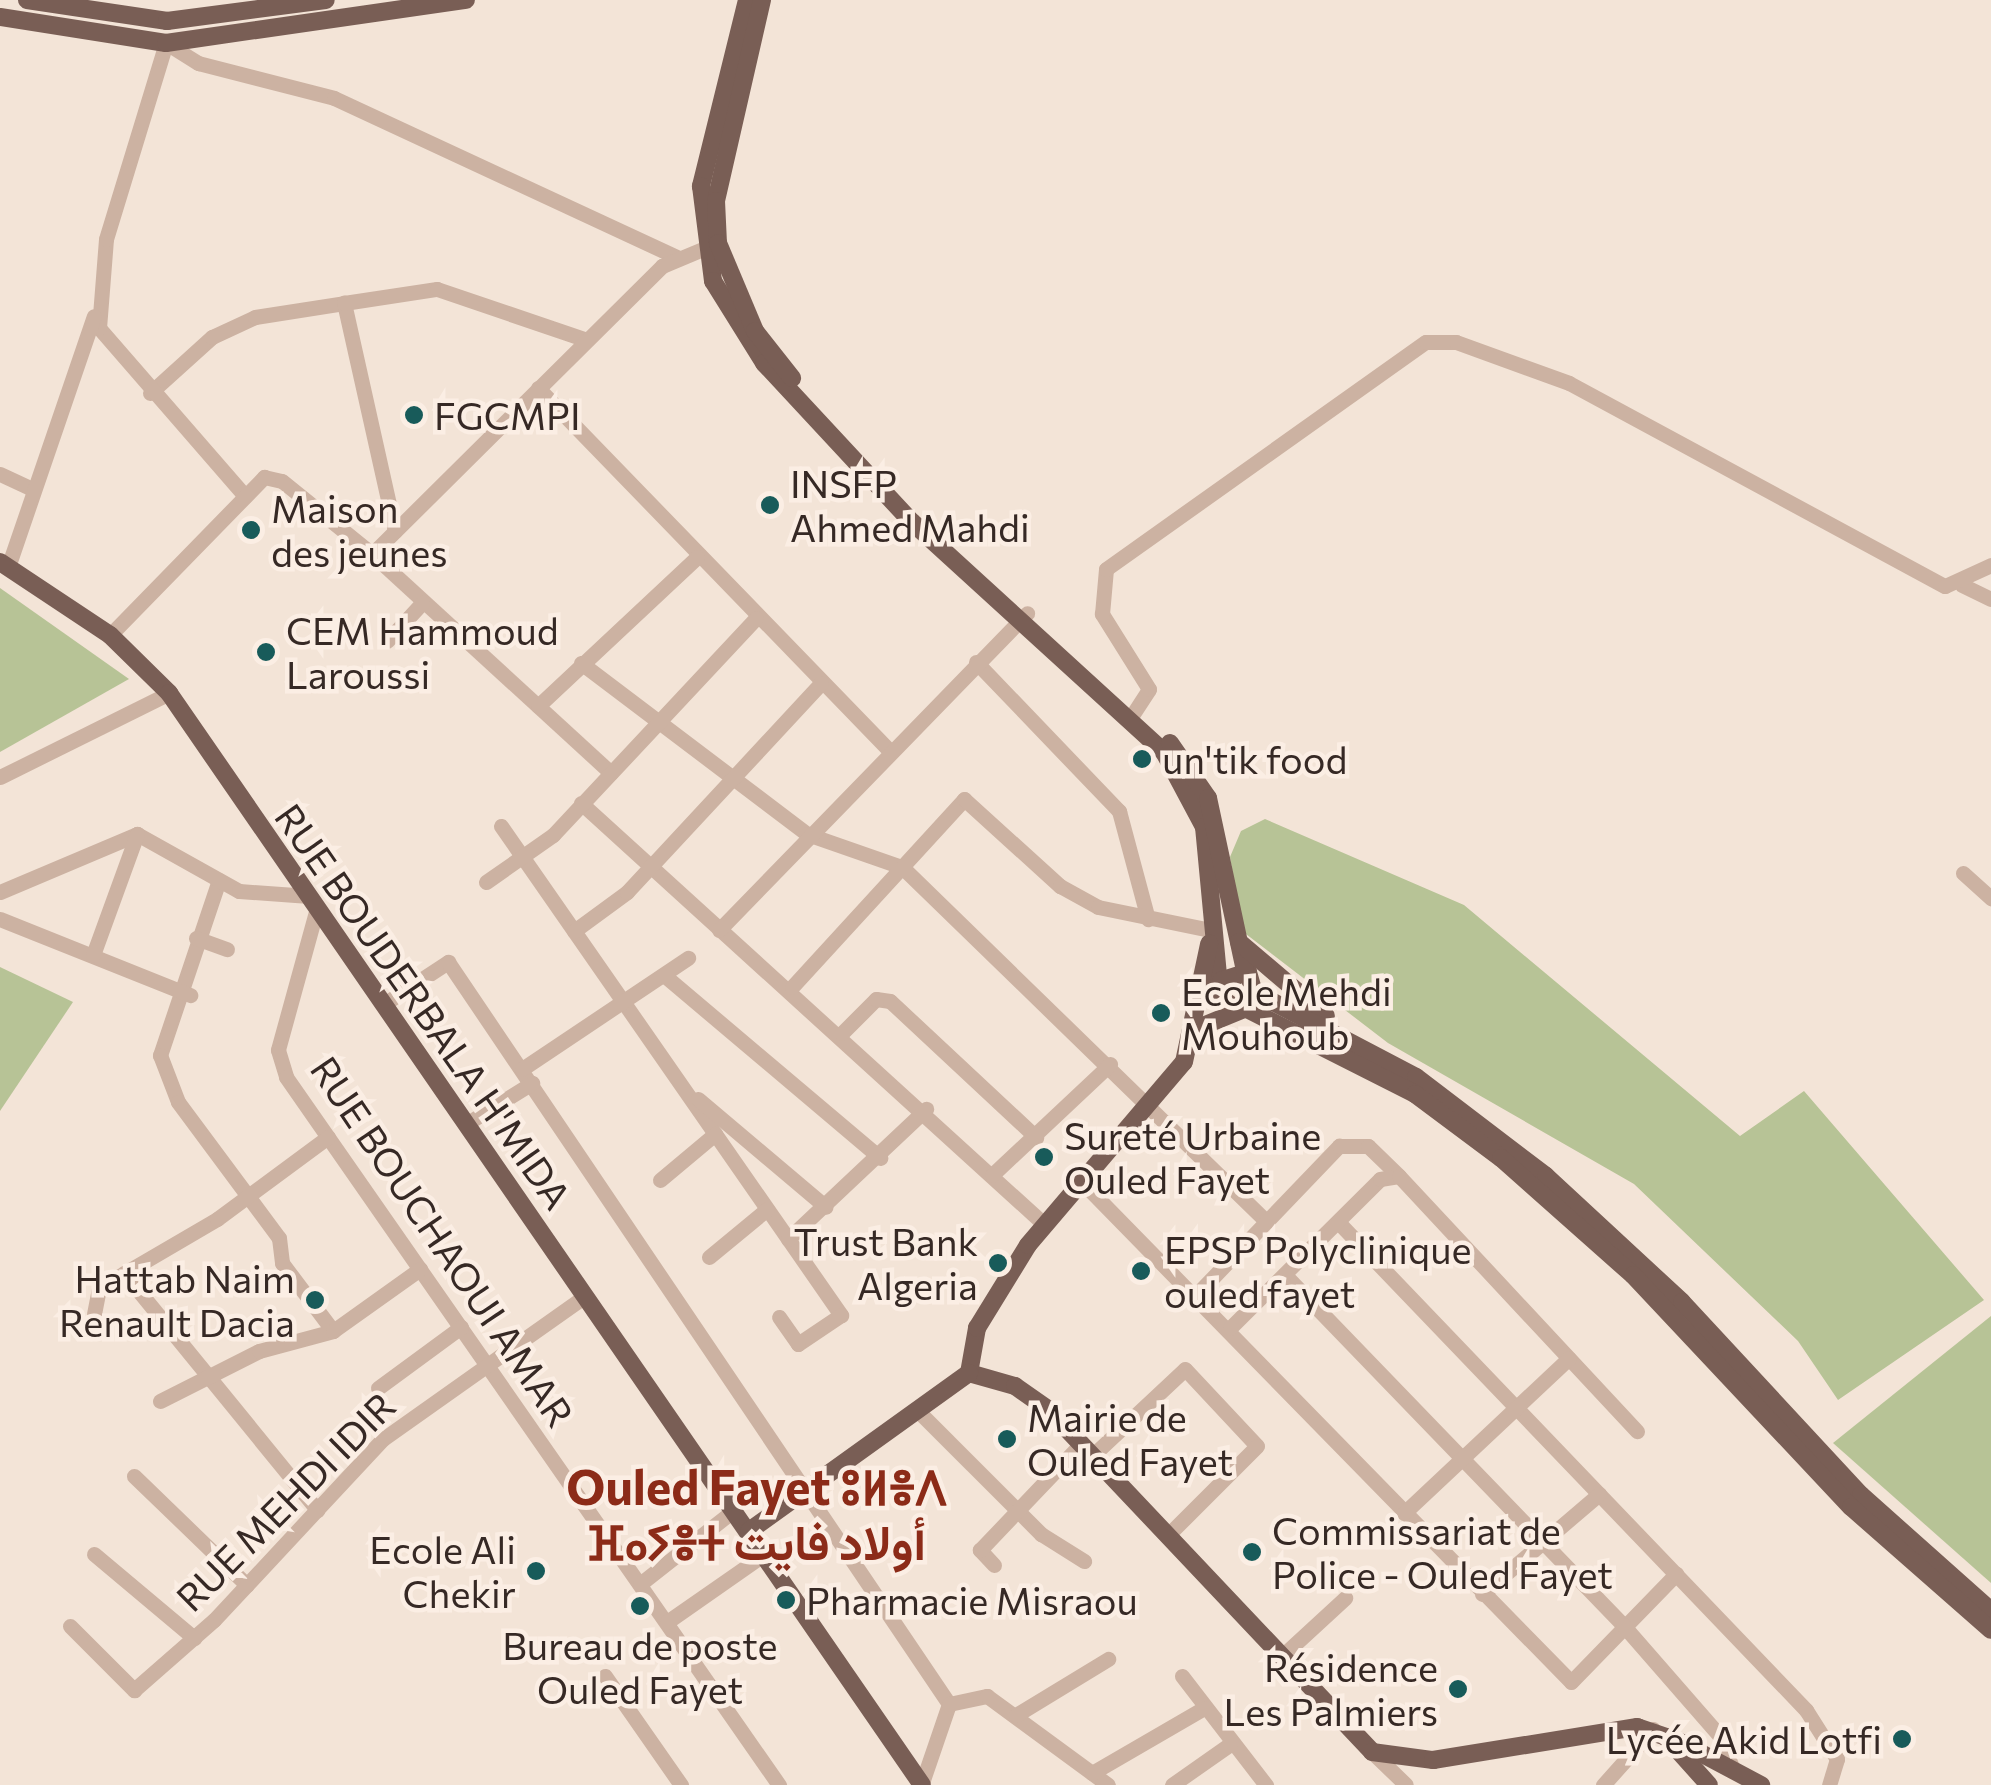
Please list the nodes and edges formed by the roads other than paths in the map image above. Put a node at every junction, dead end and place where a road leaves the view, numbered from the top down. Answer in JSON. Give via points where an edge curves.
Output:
{"nodes":[{"id":1,"x":27,"y":0,"type":"edge"},
{"id":2,"x":326,"y":0,"type":"edge"},
{"id":3,"x":466,"y":0,"type":"edge"},
{"id":4,"x":747,"y":0,"type":"edge"},
{"id":5,"x":762,"y":0,"type":"edge"},
{"id":6,"x":0,"y":17,"type":"edge"},
{"id":7,"x":166,"y":42,"type":"junction"},
{"id":8,"x":710,"y":245,"type":"junction"},
{"id":9,"x":677,"y":257,"type":"junction"},
{"id":10,"x":344,"y":304,"type":"junction"},
{"id":11,"x":98,"y":306,"type":"junction"},
{"id":12,"x":586,"y":340,"type":"junction"},
{"id":13,"x":538,"y":388,"type":"junction"},
{"id":14,"x":150,"y":393,"type":"junction"},
{"id":15,"x":0,"y":474,"type":"edge"},
{"id":16,"x":32,"y":489,"type":"junction"},
{"id":17,"x":245,"y":496,"type":"junction"},
{"id":18,"x":395,"y":531,"type":"junction"},
{"id":19,"x":372,"y":554,"type":"junction"},
{"id":20,"x":697,"y":558,"type":"junction"},
{"id":21,"x":4,"y":564,"type":"edge"},
{"id":22,"x":1991,"y":565,"type":"edge"},
{"id":23,"x":1962,"y":585,"type":"junction"},
{"id":24,"x":1991,"y":599,"type":"edge"},
{"id":25,"x":422,"y":603,"type":"junction"},
{"id":26,"x":1024,"y":616,"type":"junction"},
{"id":27,"x":756,"y":618,"type":"junction"},
{"id":28,"x":110,"y":635,"type":"junction"},
{"id":29,"x":387,"y":641,"type":"dead end"},
{"id":30,"x":976,"y":662,"type":"junction"},
{"id":31,"x":581,"y":663,"type":"junction"},
{"id":32,"x":821,"y":682,"type":"junction"},
{"id":33,"x":169,"y":693,"type":"junction"},
{"id":34,"x":538,"y":706,"type":"junction"},
{"id":35,"x":1134,"y":714,"type":"junction"},
{"id":36,"x":656,"y":719,"type":"junction"},
{"id":37,"x":888,"y":749,"type":"junction"},
{"id":38,"x":611,"y":773,"type":"junction"},
{"id":39,"x":734,"y":776,"type":"junction"},
{"id":40,"x":0,"y":777,"type":"edge"},
{"id":41,"x":581,"y":803,"type":"junction"},
{"id":42,"x":501,"y":826,"type":"dead end"},
{"id":43,"x":137,"y":834,"type":"junction"},
{"id":44,"x":807,"y":834,"type":"junction"},
{"id":45,"x":524,"y":858,"type":"junction"},
{"id":46,"x":902,"y":866,"type":"junction"},
{"id":47,"x":648,"y":870,"type":"junction"},
{"id":48,"x":1963,"y":873,"type":"dead end"},
{"id":49,"x":219,"y":880,"type":"junction"},
{"id":50,"x":486,"y":882,"type":"dead end"},
{"id":51,"x":0,"y":892,"type":"edge"},
{"id":52,"x":1991,"y":898,"type":"edge"},
{"id":53,"x":1210,"y":900,"type":"junction"},
{"id":54,"x":313,"y":910,"type":"junction"},
{"id":55,"x":0,"y":918,"type":"edge"},
{"id":56,"x":1148,"y":919,"type":"junction"},
{"id":57,"x":719,"y":930,"type":"junction"},
{"id":58,"x":1210,"y":930,"type":"junction"},
{"id":59,"x":574,"y":931,"type":"junction"},
{"id":60,"x":1232,"y":935,"type":"junction"},
{"id":61,"x":196,"y":938,"type":"junction"},
{"id":62,"x":227,"y":949,"type":"dead end"},
{"id":63,"x":93,"y":955,"type":"junction"},
{"id":64,"x":688,"y":958,"type":"dead end"},
{"id":65,"x":1245,"y":970,"type":"junction"},
{"id":66,"x":665,"y":976,"type":"junction"},
{"id":67,"x":1220,"y":982,"type":"junction"},
{"id":68,"x":792,"y":987,"type":"junction"},
{"id":69,"x":185,"y":993,"type":"junction"},
{"id":70,"x":384,"y":1004,"type":"junction"},
{"id":71,"x":625,"y":1004,"type":"junction"},
{"id":72,"x":1249,"y":1004,"type":"junction"},
{"id":73,"x":1196,"y":1032,"type":"junction"},
{"id":74,"x":842,"y":1034,"type":"junction"},
{"id":75,"x":1370,"y":1049,"type":"junction"},
{"id":76,"x":1110,"y":1064,"type":"junction"},
{"id":77,"x":527,"y":1076,"type":"junction"},
{"id":78,"x":683,"y":1087,"type":"junction"},
{"id":79,"x":1151,"y":1102,"type":"junction"},
{"id":80,"x":926,"y":1110,"type":"junction"},
{"id":81,"x":466,"y":1124,"type":"junction"},
{"id":82,"x":716,"y":1134,"type":"junction"},
{"id":83,"x":328,"y":1137,"type":"junction"},
{"id":84,"x":1036,"y":1137,"type":"junction"},
{"id":85,"x":880,"y":1158,"type":"junction"},
{"id":86,"x":992,"y":1175,"type":"junction"},
{"id":87,"x":1399,"y":1176,"type":"junction"},
{"id":88,"x":660,"y":1180,"type":"dead end"},
{"id":89,"x":1080,"y":1180,"type":"junction"},
{"id":90,"x":249,"y":1194,"type":"junction"},
{"id":91,"x":826,"y":1207,"type":"junction"},
{"id":92,"x":767,"y":1209,"type":"junction"},
{"id":93,"x":1265,"y":1220,"type":"junction"},
{"id":94,"x":1339,"y":1223,"type":"junction"},
{"id":95,"x":1045,"y":1225,"type":"junction"},
{"id":96,"x":788,"y":1239,"type":"junction"},
{"id":97,"x":710,"y":1257,"type":"dead end"},
{"id":98,"x":420,"y":1269,"type":"junction"},
{"id":99,"x":124,"y":1273,"type":"junction"},
{"id":100,"x":1284,"y":1274,"type":"junction"},
{"id":101,"x":1196,"y":1294,"type":"junction"},
{"id":102,"x":585,"y":1296,"type":"junction"},
{"id":103,"x":94,"y":1314,"type":"dead end"},
{"id":104,"x":779,"y":1317,"type":"dead end"},
{"id":105,"x":461,"y":1327,"type":"junction"},
{"id":106,"x":1230,"y":1328,"type":"junction"},
{"id":107,"x":332,"y":1331,"type":"junction"},
{"id":108,"x":1569,"y":1358,"type":"junction"},
{"id":109,"x":486,"y":1364,"type":"junction"},
{"id":110,"x":968,"y":1372,"type":"junction"},
{"id":111,"x":208,"y":1380,"type":"junction"},
{"id":112,"x":378,"y":1388,"type":"dead end"},
{"id":113,"x":160,"y":1401,"type":"dead end"},
{"id":114,"x":1517,"y":1408,"type":"junction"},
{"id":115,"x":919,"y":1412,"type":"junction"},
{"id":116,"x":1637,"y":1431,"type":"dead end"},
{"id":117,"x":1087,"y":1450,"type":"junction"},
{"id":118,"x":1461,"y":1460,"type":"junction"},
{"id":119,"x":134,"y":1476,"type":"dead end"},
{"id":120,"x":810,"y":1487,"type":"junction"},
{"id":121,"x":1599,"y":1494,"type":"junction"},
{"id":122,"x":1018,"y":1509,"type":"junction"},
{"id":123,"x":317,"y":1510,"type":"junction"},
{"id":124,"x":734,"y":1510,"type":"junction"},
{"id":125,"x":1404,"y":1513,"type":"junction"},
{"id":126,"x":748,"y":1531,"type":"junction"},
{"id":127,"x":1167,"y":1536,"type":"junction"},
{"id":128,"x":1542,"y":1543,"type":"junction"},
{"id":129,"x":94,"y":1554,"type":"dead end"},
{"id":130,"x":763,"y":1555,"type":"junction"},
{"id":131,"x":1084,"y":1560,"type":"dead end"},
{"id":132,"x":994,"y":1566,"type":"dead end"},
{"id":133,"x":1676,"y":1574,"type":"junction"},
{"id":134,"x":640,"y":1584,"type":"junction"},
{"id":135,"x":247,"y":1585,"type":"junction"},
{"id":136,"x":1482,"y":1594,"type":"junction"},
{"id":137,"x":1345,"y":1598,"type":"dead end"},
{"id":138,"x":1991,"y":1611,"type":"edge"},
{"id":139,"x":667,"y":1622,"type":"junction"},
{"id":140,"x":1623,"y":1625,"type":"junction"},
{"id":141,"x":70,"y":1626,"type":"dead end"},
{"id":142,"x":1991,"y":1630,"type":"edge"},
{"id":143,"x":194,"y":1638,"type":"junction"},
{"id":144,"x":1282,"y":1656,"type":"junction"},
{"id":145,"x":1108,"y":1659,"type":"dead end"},
{"id":146,"x":605,"y":1676,"type":"dead end"},
{"id":147,"x":1182,"y":1676,"type":"dead end"},
{"id":148,"x":948,"y":1704,"type":"junction"},
{"id":149,"x":1204,"y":1708,"type":"junction"},
{"id":150,"x":1016,"y":1715,"type":"junction"},
{"id":151,"x":1659,"y":1733,"type":"junction"},
{"id":152,"x":1228,"y":1744,"type":"junction"},
{"id":153,"x":1372,"y":1752,"type":"junction"},
{"id":154,"x":1092,"y":1773,"type":"junction"},
{"id":155,"x":1736,"y":1776,"type":"edge"},
{"id":156,"x":922,"y":1784,"type":"edge"},
{"id":157,"x":681,"y":1785,"type":"edge"},
{"id":158,"x":779,"y":1785,"type":"edge"},
{"id":159,"x":1108,"y":1785,"type":"edge"},
{"id":160,"x":1172,"y":1785,"type":"edge"},
{"id":161,"x":1266,"y":1785,"type":"edge"},
{"id":162,"x":1406,"y":1785,"type":"edge"},
{"id":163,"x":1603,"y":1785,"type":"edge"},
{"id":164,"x":1709,"y":1785,"type":"edge"},
{"id":165,"x":1760,"y":1785,"type":"edge"},
{"id":166,"x":1829,"y":1785,"type":"edge"}],
"edges":[{"from":1,"to":2,"type":"main road","via":[[167,22]]},
{"from":3,"to":7,"type":"main road"},
{"from":4,"to":8,"type":"main road","via":[[701,186]]},
{"from":5,"to":8,"type":"main road"},
{"from":6,"to":7,"type":"main road"},
{"from":7,"to":9,"type":"street","via":[[198,63],[334,98]]},
{"from":7,"to":11,"type":"street","via":[[106,239]]},
{"from":8,"to":9,"type":"street"},
{"from":8,"to":26,"type":"main road","via":[[764,363],[912,522]]},
{"from":9,"to":12,"type":"street"},
{"from":10,"to":12,"type":"street","via":[[436,289]]},
{"from":10,"to":14,"type":"street","via":[[255,317],[212,337]]},
{"from":10,"to":18,"type":"street"},
{"from":11,"to":14,"type":"street","via":[[100,337]]},
{"from":11,"to":16,"type":"street"},
{"from":12,"to":13,"type":"street"},
{"from":13,"to":18,"type":"street"},
{"from":13,"to":20,"type":"street"},
{"from":14,"to":17,"type":"street"},
{"from":15,"to":16,"type":"street"},
{"from":16,"to":21,"type":"street"},
{"from":17,"to":19,"type":"street","via":[[273,475]]},
{"from":17,"to":28,"type":"street"},
{"from":18,"to":19,"type":"street"},
{"from":19,"to":25,"type":"street"},
{"from":20,"to":27,"type":"street"},
{"from":20,"to":31,"type":"street"},
{"from":21,"to":28,"type":"main road","name":"RUE BOUDERBALA H'MIDA"},
{"from":22,"to":23,"type":"street"},
{"from":23,"to":24,"type":"street"},
{"from":23,"to":35,"type":"street","via":[[1944,586],[1569,383],[1440,340],[1106,569],[1102,614],[1149,689]]},
{"from":25,"to":29,"type":"street"},
{"from":25,"to":34,"type":"street"},
{"from":26,"to":30,"type":"street"},
{"from":26,"to":35,"type":"main road"},
{"from":27,"to":32,"type":"street"},
{"from":27,"to":36,"type":"street"},
{"from":28,"to":33,"type":"main road","name":"RUE BOUDERBALA H'MIDA"},
{"from":30,"to":37,"type":"street"},
{"from":30,"to":56,"type":"street","via":[[1119,811]]},
{"from":31,"to":34,"type":"street"},
{"from":31,"to":36,"type":"street"},
{"from":32,"to":37,"type":"street"},
{"from":32,"to":39,"type":"street"},
{"from":33,"to":40,"type":"street"},
{"from":33,"to":54,"type":"main road","name":"RUE BOUDERBALA H'MIDA"},
{"from":34,"to":38,"type":"street"},
{"from":35,"to":53,"type":"main road","via":[[1191,793]]},
{"from":35,"to":60,"type":"main road","via":[[1208,798]]},
{"from":36,"to":38,"type":"street"},
{"from":36,"to":39,"type":"street"},
{"from":37,"to":44,"type":"street"},
{"from":38,"to":41,"type":"street"},
{"from":39,"to":44,"type":"street"},
{"from":39,"to":47,"type":"street"},
{"from":41,"to":45,"type":"street"},
{"from":41,"to":47,"type":"street"},
{"from":42,"to":45,"type":"street"},
{"from":43,"to":49,"type":"street"},
{"from":43,"to":51,"type":"street"},
{"from":43,"to":63,"type":"street"},
{"from":44,"to":46,"type":"street"},
{"from":44,"to":57,"type":"street"},
{"from":45,"to":50,"type":"street"},
{"from":45,"to":59,"type":"street"},
{"from":46,"to":56,"type":"street","via":[[964,799],[1060,886]]},
{"from":46,"to":68,"type":"street"},
{"from":46,"to":76,"type":"street"},
{"from":47,"to":57,"type":"street"},
{"from":47,"to":59,"type":"street"},
{"from":48,"to":52,"type":"street"},
{"from":49,"to":54,"type":"street","via":[[239,892]]},
{"from":49,"to":61,"type":"street"},
{"from":53,"to":58,"type":"main road"},
{"from":53,"to":67,"type":"main road"},
{"from":54,"to":70,"type":"main road","name":"RUE BOUDERBALA H'MIDA"},
{"from":54,"to":83,"type":"street","name":"RUE BOUCHAOUI AMAR","via":[[278,1050]]},
{"from":55,"to":63,"type":"street"},
{"from":56,"to":58,"type":"street"},
{"from":57,"to":68,"type":"street"},
{"from":58,"to":73,"type":"main road"},
{"from":59,"to":71,"type":"street"},
{"from":60,"to":65,"type":"main road"},
{"from":60,"to":75,"type":"main road"},
{"from":61,"to":62,"type":"street"},
{"from":61,"to":69,"type":"street"},
{"from":63,"to":69,"type":"street"},
{"from":64,"to":66,"type":"street"},
{"from":65,"to":67,"type":"main road"},
{"from":65,"to":72,"type":"main road"},
{"from":66,"to":71,"type":"street"},
{"from":66,"to":85,"type":"street"},
{"from":67,"to":72,"type":"main road","via":[[1224,1003]]},
{"from":67,"to":73,"type":"main road"},
{"from":68,"to":74,"type":"street"},
{"from":69,"to":90,"type":"street","via":[[160,1055],[169,1083]]},
{"from":70,"to":77,"type":"street","via":[[448,962]]},
{"from":70,"to":81,"type":"main road","name":"RUE BOUDERBALA H'MIDA"},
{"from":71,"to":77,"type":"street"},
{"from":71,"to":78,"type":"street"},
{"from":72,"to":73,"type":"main road"},
{"from":72,"to":75,"type":"main road"},
{"from":72,"to":142,"type":"main road","via":[[1415,1094],[1502,1158],[1633,1275],[1851,1508]]},
{"from":73,"to":79,"type":"main road"},
{"from":74,"to":80,"type":"street"},
{"from":74,"to":84,"type":"street","via":[[883,998]]},
{"from":75,"to":138,"type":"main road","via":[[1490,1130],[1602,1225],[1806,1441]]},
{"from":76,"to":79,"type":"street"},
{"from":76,"to":84,"type":"street"},
{"from":77,"to":81,"type":"street"},
{"from":77,"to":120,"type":"street"},
{"from":78,"to":82,"type":"street"},
{"from":78,"to":91,"type":"street"},
{"from":79,"to":89,"type":"main road"},
{"from":79,"to":93,"type":"street"},
{"from":80,"to":85,"type":"street"},
{"from":80,"to":86,"type":"street"},
{"from":81,"to":102,"type":"main road","name":"RUE BOUDERBALA H'MIDA"},
{"from":82,"to":88,"type":"street"},
{"from":82,"to":92,"type":"street"},
{"from":83,"to":90,"type":"street"},
{"from":83,"to":98,"type":"street","name":"RUE BOUCHAOUI AMAR"},
{"from":84,"to":86,"type":"street"},
{"from":85,"to":91,"type":"street"},
{"from":86,"to":95,"type":"street"},
{"from":87,"to":93,"type":"street","via":[[1368,1146],[1346,1142]]},
{"from":87,"to":94,"type":"street","via":[[1380,1179]]},
{"from":87,"to":108,"type":"street"},
{"from":89,"to":95,"type":"main road"},
{"from":89,"to":101,"type":"street"},
{"from":90,"to":99,"type":"street"},
{"from":90,"to":107,"type":"street","via":[[279,1238],[282,1263]]},
{"from":91,"to":96,"type":"street"},
{"from":92,"to":96,"type":"street"},
{"from":92,"to":97,"type":"street"},
{"from":93,"to":101,"type":"street"},
{"from":94,"to":100,"type":"street"},
{"from":94,"to":114,"type":"street"},
{"from":95,"to":110,"type":"main road","via":[[977,1328]]},
{"from":96,"to":104,"type":"street","via":[[841,1314],[798,1344]]},
{"from":98,"to":105,"type":"street","name":"RUE BOUCHAOUI AMAR"},
{"from":98,"to":107,"type":"street"},
{"from":99,"to":103,"type":"street","via":[[99,1288]]},
{"from":99,"to":111,"type":"street"},
{"from":100,"to":106,"type":"street"},
{"from":100,"to":118,"type":"street"},
{"from":101,"to":106,"type":"street"},
{"from":102,"to":109,"type":"street","name":"RUE MEHDI IDIR"},
{"from":102,"to":124,"type":"main road","name":"RUE BOUDERBALA H'MIDA"},
{"from":105,"to":109,"type":"street","name":"RUE BOUCHAOUI AMAR"},
{"from":105,"to":112,"type":"street"},
{"from":106,"to":125,"type":"street"},
{"from":107,"to":111,"type":"street","via":[[259,1351]]},
{"from":108,"to":114,"type":"street"},
{"from":108,"to":116,"type":"street"},
{"from":109,"to":123,"type":"street","name":"RUE MEHDI IDIR","via":[[383,1439]]},
{"from":109,"to":134,"type":"street","name":"RUE BOUCHAOUI AMAR"},
{"from":110,"to":115,"type":"main road"},
{"from":110,"to":117,"type":"main road","via":[[1015,1386]]},
{"from":111,"to":113,"type":"street"},
{"from":111,"to":123,"type":"street"},
{"from":114,"to":118,"type":"street"},
{"from":114,"to":121,"type":"street"},
{"from":115,"to":120,"type":"main road"},
{"from":115,"to":122,"type":"street"},
{"from":117,"to":122,"type":"street"},
{"from":117,"to":127,"type":"main road"},
{"from":117,"to":127,"type":"street","via":[[1185,1369],[1258,1446]]},
{"from":118,"to":125,"type":"street"},
{"from":118,"to":128,"type":"street"},
{"from":119,"to":135,"type":"street"},
{"from":120,"to":126,"type":"main road"},
{"from":120,"to":148,"type":"street"},
{"from":121,"to":128,"type":"street"},
{"from":121,"to":133,"type":"street"},
{"from":122,"to":131,"type":"street"},
{"from":122,"to":132,"type":"street","via":[[980,1550]]},
{"from":123,"to":135,"type":"street","name":"RUE MEHDI IDIR"},
{"from":124,"to":126,"type":"main road","name":"RUE BOUDERBALA H'MIDA"},
{"from":124,"to":134,"type":"street"},
{"from":125,"to":136,"type":"street"},
{"from":126,"to":130,"type":"main road","name":"RUE BOUDERBALA H'MIDA"},
{"from":127,"to":144,"type":"main road"},
{"from":128,"to":136,"type":"street"},
{"from":128,"to":140,"type":"street"},
{"from":129,"to":143,"type":"street"},
{"from":130,"to":139,"type":"street"},
{"from":130,"to":156,"type":"main road","name":"RUE BOUDERBALA H'MIDA"},
{"from":133,"to":140,"type":"street"},
{"from":133,"to":166,"type":"street","via":[[1828,1738],[1836,1759]]},
{"from":134,"to":139,"type":"street","name":"RUE BOUCHAOUI AMAR"},
{"from":135,"to":143,"type":"street","name":"RUE MEHDI IDIR"},
{"from":136,"to":140,"type":"street","via":[[1571,1682]]},
{"from":137,"to":144,"type":"street"},
{"from":139,"to":158,"type":"street","name":"RUE BOUCHAOUI AMAR"},
{"from":140,"to":155,"type":"street","via":[[1720,1736]]},
{"from":141,"to":143,"type":"street","name":"RUE MEHDI IDIR","via":[[134,1690]]},
{"from":144,"to":153,"type":"main road"},
{"from":145,"to":150,"type":"street"},
{"from":146,"to":157,"type":"street"},
{"from":147,"to":149,"type":"street"},
{"from":148,"to":150,"type":"street","via":[[987,1696]]},
{"from":148,"to":156,"type":"street"},
{"from":149,"to":152,"type":"street"},
{"from":149,"to":154,"type":"street"},
{"from":150,"to":154,"type":"street"},
{"from":151,"to":153,"type":"main road","via":[[1610,1728],[1433,1760]]},
{"from":151,"to":155,"type":"main road"},
{"from":151,"to":163,"type":"street"},
{"from":151,"to":164,"type":"main road"},
{"from":152,"to":160,"type":"street"},
{"from":152,"to":161,"type":"street"},
{"from":153,"to":162,"type":"street"},
{"from":154,"to":159,"type":"street"},
{"from":155,"to":164,"type":"main road","via":[[1718,1768]]},
{"from":155,"to":165,"type":"main road"}]}
